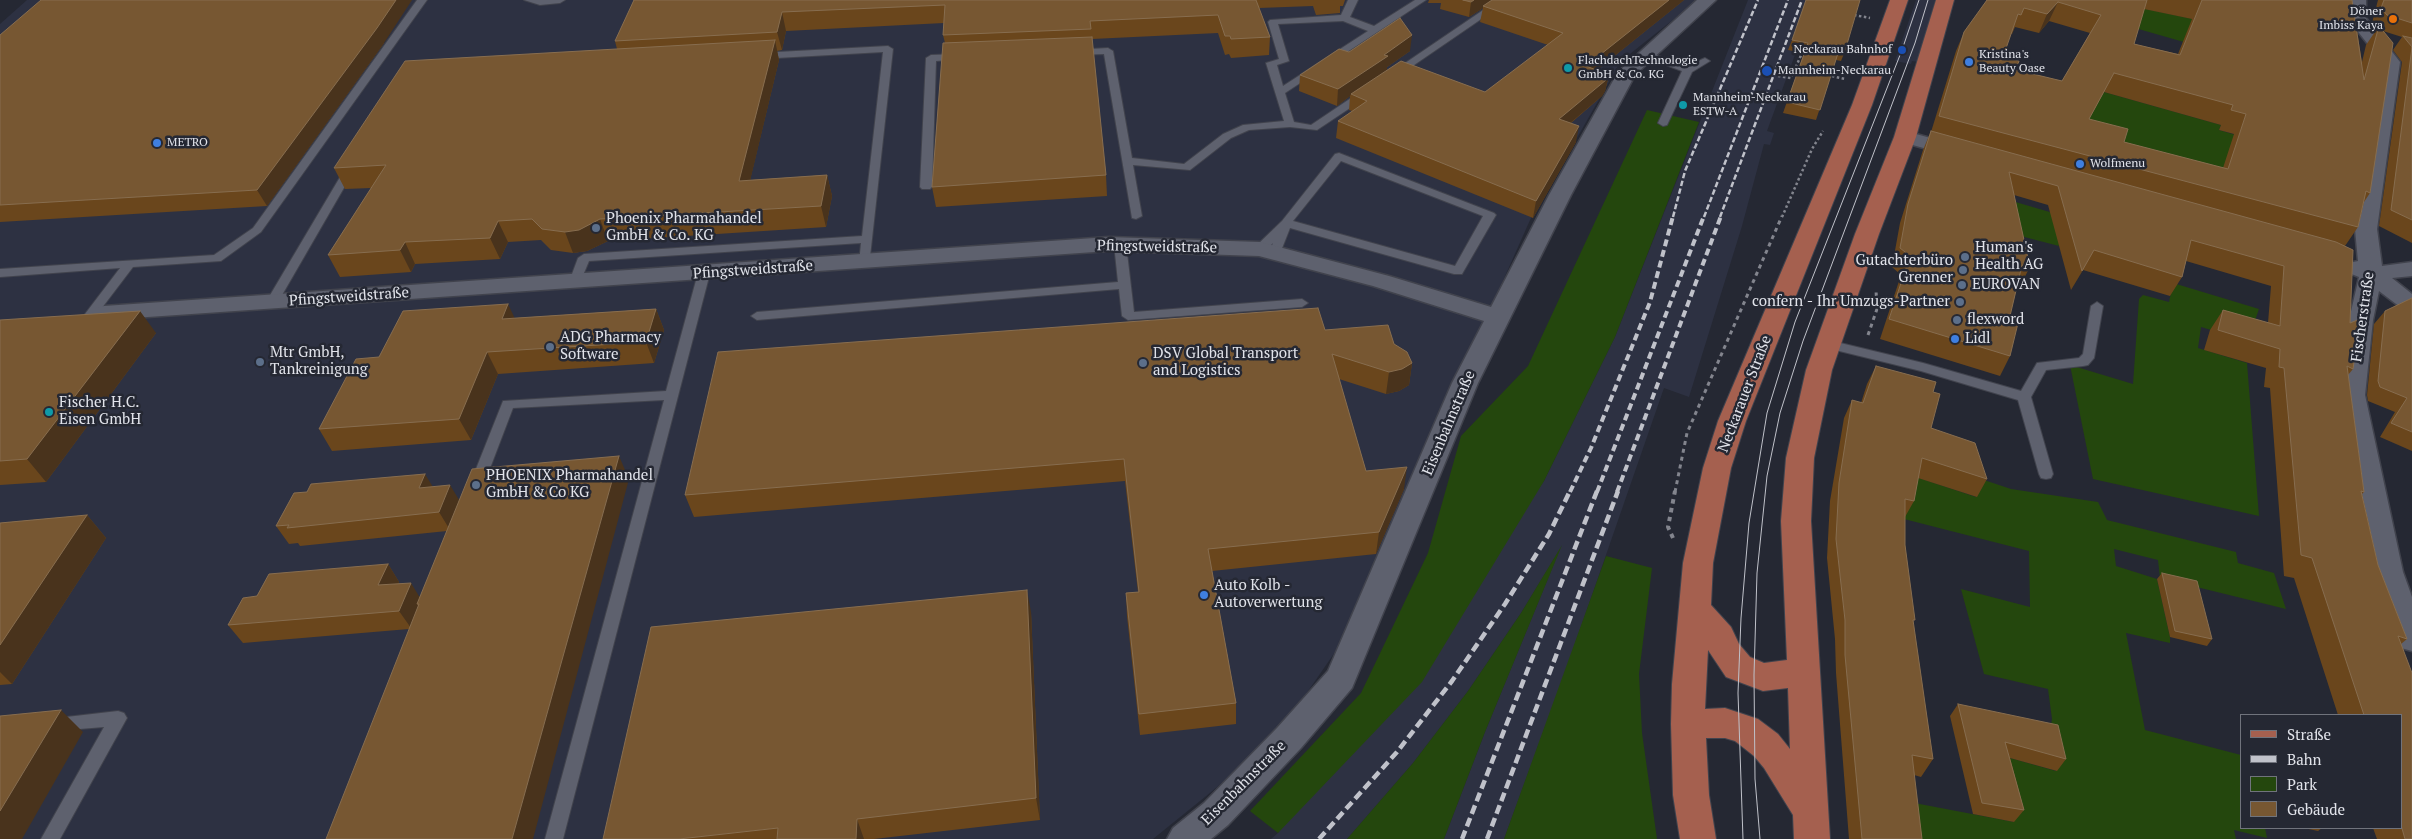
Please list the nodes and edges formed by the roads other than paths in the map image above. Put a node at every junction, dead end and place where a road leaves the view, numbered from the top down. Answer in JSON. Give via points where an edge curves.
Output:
{"nodes":[{"id":1,"x":422,"y":0,"type":"edge"},
{"id":2,"x":529,"y":0,"type":"edge"},
{"id":3,"x":560,"y":0,"type":"edge"},
{"id":4,"x":1353,"y":0,"type":"edge"},
{"id":5,"x":1421,"y":0,"type":"edge"},
{"id":6,"x":1504,"y":0,"type":"edge"},
{"id":7,"x":1707,"y":0,"type":"edge"},
{"id":8,"x":1945,"y":0,"type":"edge"},
{"id":9,"x":2357,"y":0,"type":"edge"},
{"id":10,"x":1895,"y":2,"type":"edge"},
{"id":11,"x":1344,"y":18,"type":"junction"},
{"id":12,"x":1375,"y":30,"type":"junction"},
{"id":13,"x":2370,"y":35,"type":"junction"},
{"id":14,"x":2404,"y":46,"type":"edge"},
{"id":15,"x":1068,"y":52,"type":"edge"},
{"id":16,"x":1645,"y":54,"type":"junction"},
{"id":17,"x":970,"y":56,"type":"edge"},
{"id":18,"x":749,"y":57,"type":"edge"},
{"id":19,"x":1705,"y":61,"type":"dead end"},
{"id":20,"x":1688,"y":70,"type":"junction"},
{"id":21,"x":1280,"y":92,"type":"junction"},
{"id":22,"x":1663,"y":123,"type":"dead end"},
{"id":23,"x":1290,"y":124,"type":"junction"},
{"id":24,"x":1905,"y":137,"type":"junction"},
{"id":25,"x":357,"y":157,"type":"edge"},
{"id":26,"x":1982,"y":158,"type":"edge"},
{"id":27,"x":1127,"y":161,"type":"junction"},
{"id":28,"x":926,"y":187,"type":"dead end"},
{"id":29,"x":1136,"y":216,"type":"dead end"},
{"id":30,"x":1286,"y":223,"type":"junction"},
{"id":31,"x":867,"y":239,"type":"junction"},
{"id":32,"x":1120,"y":244,"type":"junction"},
{"id":33,"x":1267,"y":251,"type":"junction"},
{"id":34,"x":2339,"y":259,"type":"edge"},
{"id":35,"x":864,"y":263,"type":"junction"},
{"id":36,"x":129,"y":264,"type":"junction"},
{"id":37,"x":2412,"y":269,"type":"edge"},
{"id":38,"x":0,"y":273,"type":"edge"},
{"id":39,"x":704,"y":273,"type":"junction"},
{"id":40,"x":2371,"y":274,"type":"junction"},
{"id":41,"x":575,"y":282,"type":"junction"},
{"id":42,"x":1125,"y":285,"type":"junction"},
{"id":43,"x":272,"y":302,"type":"junction"},
{"id":44,"x":1302,"y":302,"type":"dead end"},
{"id":45,"x":2412,"y":305,"type":"edge"},
{"id":46,"x":2097,"y":306,"type":"dead end"},
{"id":47,"x":82,"y":314,"type":"joint"},
{"id":48,"x":757,"y":316,"type":"dead end"},
{"id":49,"x":1497,"y":316,"type":"junction"},
{"id":50,"x":1828,"y":344,"type":"junction"},
{"id":51,"x":672,"y":395,"type":"junction"},
{"id":52,"x":2024,"y":397,"type":"junction"},
{"id":53,"x":2046,"y":474,"type":"dead end"},
{"id":54,"x":472,"y":497,"type":"edge"},
{"id":55,"x":1694,"y":608,"type":"junction"},
{"id":56,"x":2412,"y":639,"type":"edge"},
{"id":57,"x":1804,"y":672,"type":"junction"},
{"id":58,"x":1688,"y":724,"type":"junction"},
{"id":59,"x":39,"y":725,"type":"edge"},
{"id":60,"x":1811,"y":824,"type":"edge"},
{"id":61,"x":50,"y":839,"type":"edge"},
{"id":62,"x":554,"y":839,"type":"edge"},
{"id":63,"x":1185,"y":839,"type":"edge"},
{"id":64,"x":1698,"y":839,"type":"edge"}],
"edges":[{"from":1,"to":36,"type":"lane","via":[[257,230],[218,258]]},
{"from":2,"to":3,"type":"lane"},
{"from":4,"to":11,"type":"lane"},
{"from":5,"to":12,"type":"lane"},
{"from":6,"to":23,"type":"lane","via":[[1313,128]]},
{"from":7,"to":16,"type":"street","name":"Eisenbahnstraße"},
{"from":8,"to":24,"type":"main road"},
{"from":9,"to":13,"type":"street","name":"Fischerstraße","via":[[2357,19]]},
{"from":10,"to":55,"type":"main road","name":"Neckarauer Straße","via":[[1862,105],[1724,442],[1700,555]]},
{"from":11,"to":12,"type":"lane"},
{"from":11,"to":21,"type":"lane","via":[[1273,22],[1284,62],[1270,62]]},
{"from":12,"to":21,"type":"lane"},
{"from":13,"to":14,"type":"street"},
{"from":13,"to":40,"type":"street","name":"Fischerstraße","via":[[2391,62],[2366,229]]},
{"from":15,"to":27,"type":"lane","via":[[1108,51]]},
{"from":16,"to":20,"type":"lane"},
{"from":16,"to":49,"type":"street","name":"Eisenbahnstraße","via":[[1627,72]]},
{"from":17,"to":28,"type":"lane","via":[[931,58]]},
{"from":18,"to":31,"type":"lane","via":[[888,49]]},
{"from":19,"to":20,"type":"lane"},
{"from":20,"to":22,"type":"lane"},
{"from":21,"to":23,"type":"lane"},
{"from":23,"to":27,"type":"lane","via":[[1247,127],[1219,142],[1186,168]]},
{"from":24,"to":26,"type":"street"},
{"from":24,"to":50,"type":"main road"},
{"from":25,"to":43,"type":"lane"},
{"from":27,"to":29,"type":"lane"},
{"from":30,"to":30,"type":"lane","via":[[1340,156],[1490,215],[1458,271]]},
{"from":30,"to":33,"type":"lane"},
{"from":31,"to":35,"type":"lane"},
{"from":31,"to":41,"type":"lane","via":[[584,258]]},
{"from":32,"to":33,"type":"street","name":"Pfingstweidstraße"},
{"from":32,"to":35,"type":"street","name":"Pfingstweidstraße"},
{"from":32,"to":42,"type":"lane"},
{"from":33,"to":49,"type":"street","name":"Pfingstweidstraße"},
{"from":34,"to":40,"type":"street"},
{"from":35,"to":39,"type":"street","name":"Pfingstweidstraße"},
{"from":36,"to":38,"type":"lane"},
{"from":36,"to":47,"type":"lane"},
{"from":37,"to":40,"type":"street"},
{"from":39,"to":41,"type":"street","name":"Pfingstweidstraße"},
{"from":39,"to":51,"type":"lane"},
{"from":40,"to":45,"type":"street"},
{"from":40,"to":56,"type":"street","name":"Fischerstraße","via":[[2361,320],[2352,395],[2388,572]]},
{"from":41,"to":43,"type":"street","name":"Pfingstweidstraße"},
{"from":42,"to":44,"type":"lane","via":[[1128,316]]},
{"from":42,"to":48,"type":"lane"},
{"from":43,"to":47,"type":"street","name":"Pfingstweidstraße"},
{"from":46,"to":52,"type":"lane","via":[[2089,355],[2083,362],[2042,366]]},
{"from":49,"to":63,"type":"street","name":"Eisenbahnstraße","via":[[1465,383],[1341,679],[1216,814]]},
{"from":50,"to":52,"type":"lane","via":[[1923,367]]},
{"from":50,"to":57,"type":"main road","via":[[1809,410],[1798,486],[1796,521]]},
{"from":51,"to":54,"type":"lane","via":[[508,404]]},
{"from":51,"to":62,"type":"lane"},
{"from":52,"to":53,"type":"lane"},
{"from":55,"to":57,"type":"main road","via":[[1720,636],[1724,650],[1738,667],[1763,677]]},
{"from":55,"to":58,"type":"main road","name":"Neckarauer Straße"},
{"from":57,"to":60,"type":"main road"},
{"from":58,"to":60,"type":"main road","via":[[1725,723],[1746,729],[1766,745],[1776,757]]},
{"from":58,"to":64,"type":"main road","name":"Neckarauer Straße","via":[[1691,795]]},
{"from":59,"to":61,"type":"lane","via":[[118,718]]}]}
